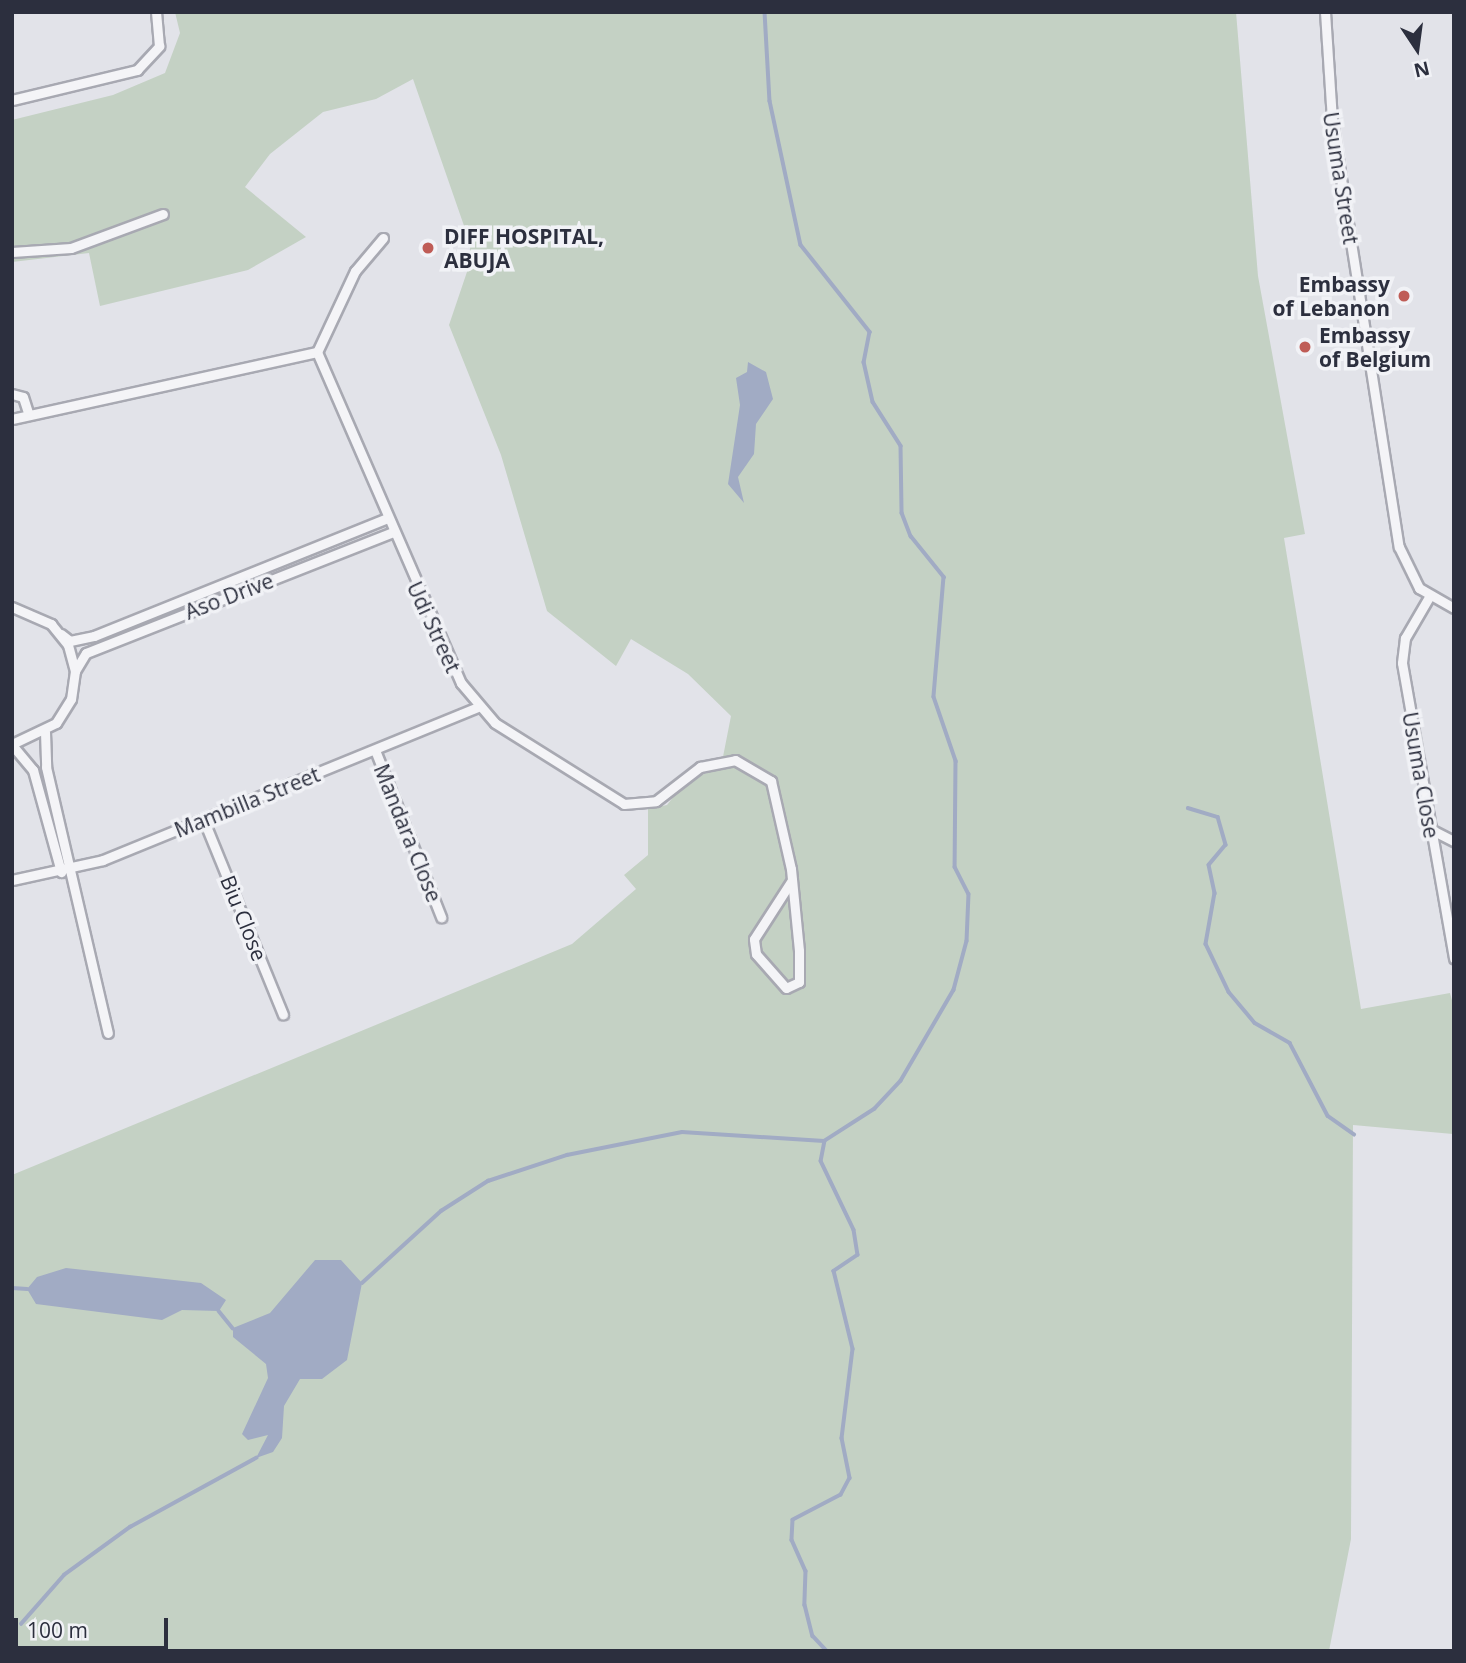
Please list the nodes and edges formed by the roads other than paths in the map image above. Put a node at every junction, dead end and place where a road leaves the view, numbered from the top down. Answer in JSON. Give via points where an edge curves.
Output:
{"nodes":[{"id":1,"x":156,"y":12,"type":"edge"},
{"id":2,"x":1325,"y":12,"type":"edge"},
{"id":3,"x":12,"y":100,"type":"edge"},
{"id":4,"x":163,"y":214,"type":"dead end"},
{"id":5,"x":383,"y":238,"type":"dead end"},
{"id":6,"x":12,"y":253,"type":"edge"},
{"id":7,"x":317,"y":352,"type":"junction"},
{"id":8,"x":12,"y":394,"type":"edge"},
{"id":9,"x":29,"y":415,"type":"junction"},
{"id":10,"x":12,"y":419,"type":"edge"},
{"id":11,"x":388,"y":518,"type":"junction"},
{"id":12,"x":393,"y":532,"type":"junction"},
{"id":13,"x":1429,"y":597,"type":"junction"},
{"id":14,"x":12,"y":607,"type":"edge"},
{"id":15,"x":1454,"y":608,"type":"edge"},
{"id":16,"x":61,"y":634,"type":"junction"},
{"id":17,"x":75,"y":671,"type":"junction"},
{"id":18,"x":477,"y":707,"type":"junction"},
{"id":19,"x":45,"y":732,"type":"junction"},
{"id":20,"x":12,"y":745,"type":"edge"},
{"id":21,"x":375,"y":750,"type":"junction"},
{"id":22,"x":204,"y":821,"type":"junction"},
{"id":23,"x":1430,"y":829,"type":"junction"},
{"id":24,"x":1454,"y":841,"type":"edge"},
{"id":25,"x":75,"y":869,"type":"junction"},
{"id":26,"x":61,"y":873,"type":"junction"},
{"id":27,"x":12,"y":880,"type":"edge"},
{"id":28,"x":792,"y":880,"type":"junction"},
{"id":29,"x":441,"y":916,"type":"dead end"},
{"id":30,"x":1454,"y":958,"type":"edge"},
{"id":31,"x":284,"y":1015,"type":"dead end"},
{"id":32,"x":108,"y":1033,"type":"dead end"}],
"edges":[{"from":1,"to":3,"type":"street","via":[[159,46],[137,70]]},
{"from":2,"to":13,"type":"street","name":"Usuma Street","via":[[1332,121],[1399,547]]},
{"from":4,"to":6,"type":"street","via":[[71,248]]},
{"from":5,"to":7,"type":"street","via":[[355,271]]},
{"from":7,"to":9,"type":"street"},
{"from":7,"to":11,"type":"street","name":"Udi Street"},
{"from":8,"to":9,"type":"street","via":[[23,397]]},
{"from":9,"to":10,"type":"street"},
{"from":11,"to":12,"type":"street","name":"Udi Street"},
{"from":11,"to":16,"type":"street","name":"Aso Drive","via":[[87,638]]},
{"from":12,"to":17,"type":"street","name":"Aso Drive","via":[[86,653]]},
{"from":12,"to":18,"type":"street","name":"Udi Street","via":[[439,642]]},
{"from":13,"to":15,"type":"street"},
{"from":13,"to":23,"type":"street","name":"Usuma Close","via":[[1405,638],[1402,663]]},
{"from":14,"to":16,"type":"street","via":[[40,616]]},
{"from":16,"to":17,"type":"street"},
{"from":17,"to":19,"type":"street","via":[[65,711]]},
{"from":18,"to":21,"type":"street","name":"Mambilla Street"},
{"from":18,"to":28,"type":"street","name":"Udi Street","via":[[624,804],[656,801],[699,767],[735,760],[771,781]]},
{"from":19,"to":20,"type":"street"},
{"from":19,"to":25,"type":"street","via":[[46,767]]},
{"from":20,"to":26,"type":"street","via":[[33,770]]},
{"from":21,"to":22,"type":"street","name":"Mambilla Street"},
{"from":21,"to":29,"type":"street","name":"Mandara Close"},
{"from":22,"to":25,"type":"street","name":"Mambilla Street"},
{"from":22,"to":31,"type":"street","name":"Biu Close"},
{"from":23,"to":24,"type":"street"},
{"from":23,"to":30,"type":"street","name":"Usuma Close"},
{"from":25,"to":26,"type":"street","name":"Mambilla Street"},
{"from":25,"to":32,"type":"street"},
{"from":26,"to":27,"type":"street","name":"Mambilla Street"},
{"from":28,"to":28,"type":"street","via":[[800,978],[786,988],[756,954],[754,939]]}]}
